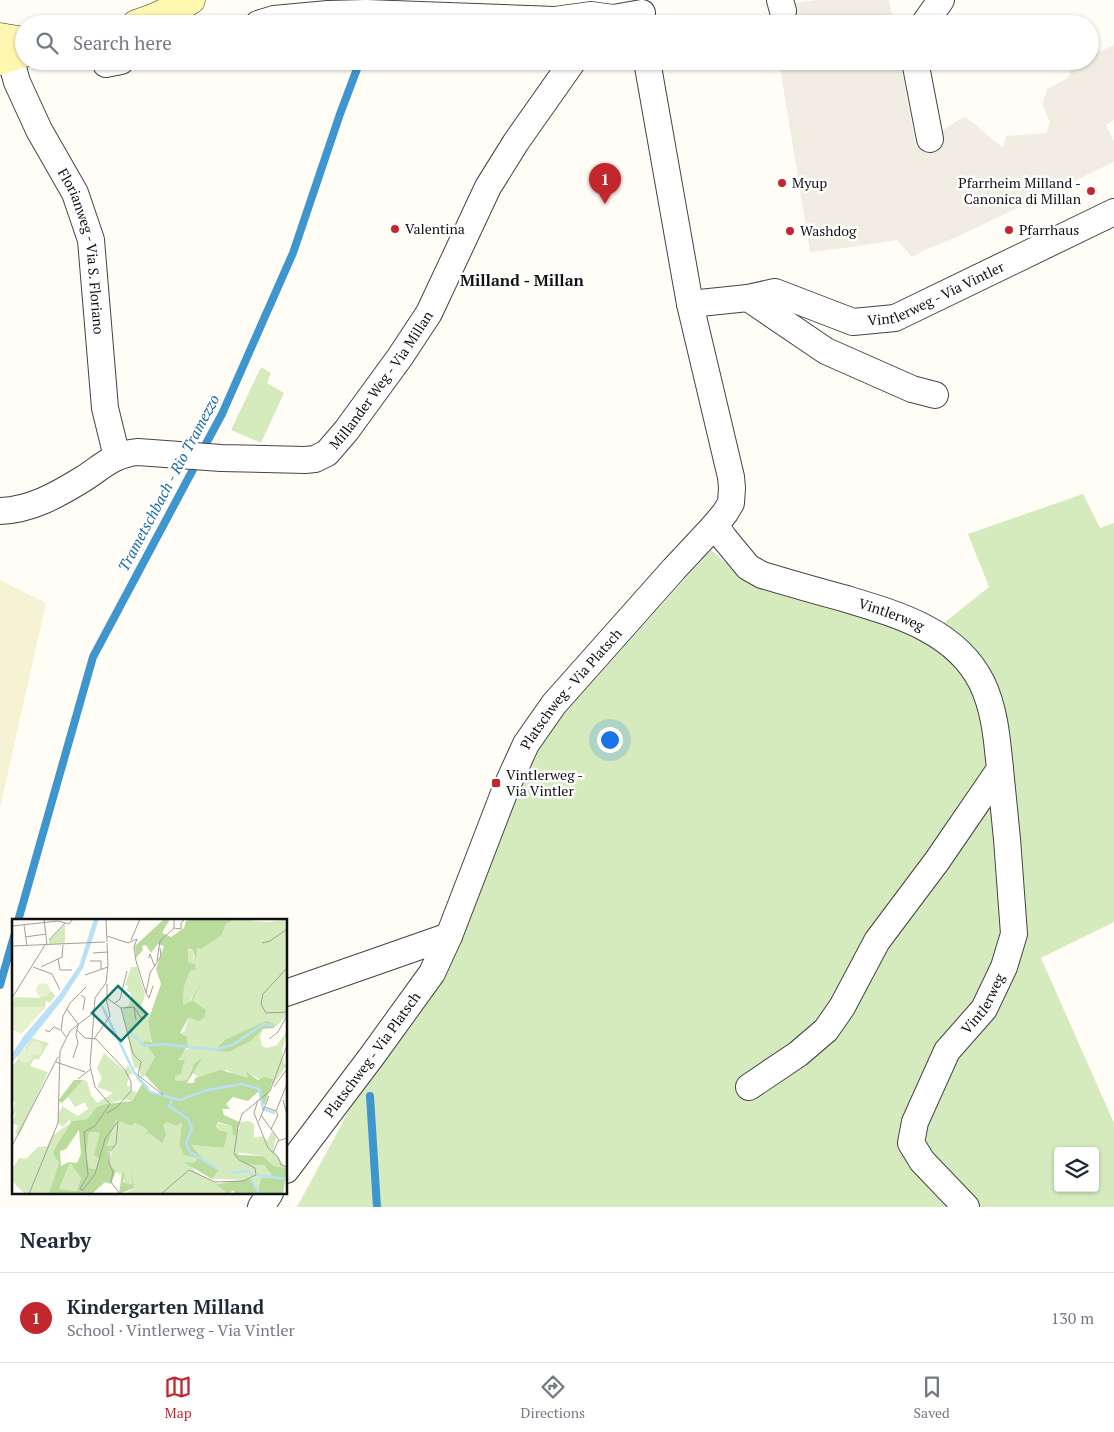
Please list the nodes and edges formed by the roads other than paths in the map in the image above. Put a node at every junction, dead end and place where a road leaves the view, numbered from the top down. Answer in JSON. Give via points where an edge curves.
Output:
{"nodes":[{"id":1,"x":191,"y":0,"type":"edge"},
{"id":2,"x":941,"y":0,"type":"edge"},
{"id":3,"x":160,"y":15,"type":"edge"},
{"id":4,"x":317,"y":15,"type":"edge"},
{"id":5,"x":443,"y":15,"type":"edge"},
{"id":6,"x":930,"y":15,"type":"edge"},
{"id":7,"x":12,"y":50,"type":"edge"},
{"id":8,"x":15,"y":66,"type":"edge"},
{"id":9,"x":16,"y":70,"type":"edge"},
{"id":10,"x":567,"y":70,"type":"edge"},
{"id":11,"x":649,"y":70,"type":"edge"},
{"id":12,"x":917,"y":70,"type":"edge"},
{"id":13,"x":930,"y":139,"type":"dead end"},
{"id":14,"x":1114,"y":212,"type":"edge"},
{"id":15,"x":748,"y":298,"type":"junction"},
{"id":16,"x":690,"y":304,"type":"junction"},
{"id":17,"x":935,"y":396,"type":"dead end"},
{"id":18,"x":117,"y":457,"type":"junction"},
{"id":19,"x":0,"y":512,"type":"edge"},
{"id":20,"x":715,"y":525,"type":"junction"},
{"id":21,"x":1000,"y":769,"type":"junction"},
{"id":22,"x":448,"y":936,"type":"junction"},
{"id":23,"x":288,"y":992,"type":"edge"},
{"id":24,"x":749,"y":1087,"type":"dead end"},
{"id":25,"x":288,"y":1167,"type":"edge"},
{"id":26,"x":269,"y":1194,"type":"edge"},
{"id":27,"x":262,"y":1207,"type":"edge"},
{"id":28,"x":966,"y":1207,"type":"edge"}],
"edges":[{"from":1,"to":3,"type":"street"},
{"from":2,"to":6,"type":"street"},
{"from":4,"to":5,"type":"street"},
{"from":7,"to":8,"type":"street","name":"Florianweg - Via S. Floriano"},
{"from":9,"to":18,"type":"street","name":"Florianweg - Via S. Floriano","via":[[39,130],[76,193],[91,240],[105,408]]},
{"from":10,"to":18,"type":"street","name":"Millander Weg - Via Millan","via":[[488,187],[429,313],[327,453],[305,460],[138,452]]},
{"from":11,"to":16,"type":"street"},
{"from":12,"to":13,"type":"street"},
{"from":14,"to":15,"type":"street","name":"Vintlerweg - Via Vintler","via":[[895,318],[853,322],[775,292]]},
{"from":15,"to":16,"type":"street","name":"Vintlerweg - Via Vintler"},
{"from":15,"to":17,"type":"street","via":[[826,351]]},
{"from":16,"to":20,"type":"street","via":[[731,477],[731,503]]},
{"from":18,"to":19,"type":"street","name":"Millander Weg - Via Millan","via":[[40,503]]},
{"from":20,"to":21,"type":"street","name":"Vintlerweg","via":[[748,567],[762,575],[903,617],[960,652],[982,684],[995,724]]},
{"from":20,"to":22,"type":"street","name":"Platschweg - Via Platsch","via":[[554,704],[526,744]]},
{"from":21,"to":24,"type":"street","via":[[877,941],[826,1030],[798,1054]]},
{"from":21,"to":28,"type":"street","name":"Vintlerweg","via":[[1014,934],[1004,967],[984,1008],[947,1051],[915,1122],[911,1143],[922,1161]]},
{"from":22,"to":23,"type":"street"},
{"from":22,"to":25,"type":"street","name":"Platschweg - Via Platsch","via":[[432,973]]},
{"from":26,"to":27,"type":"street"}]}
